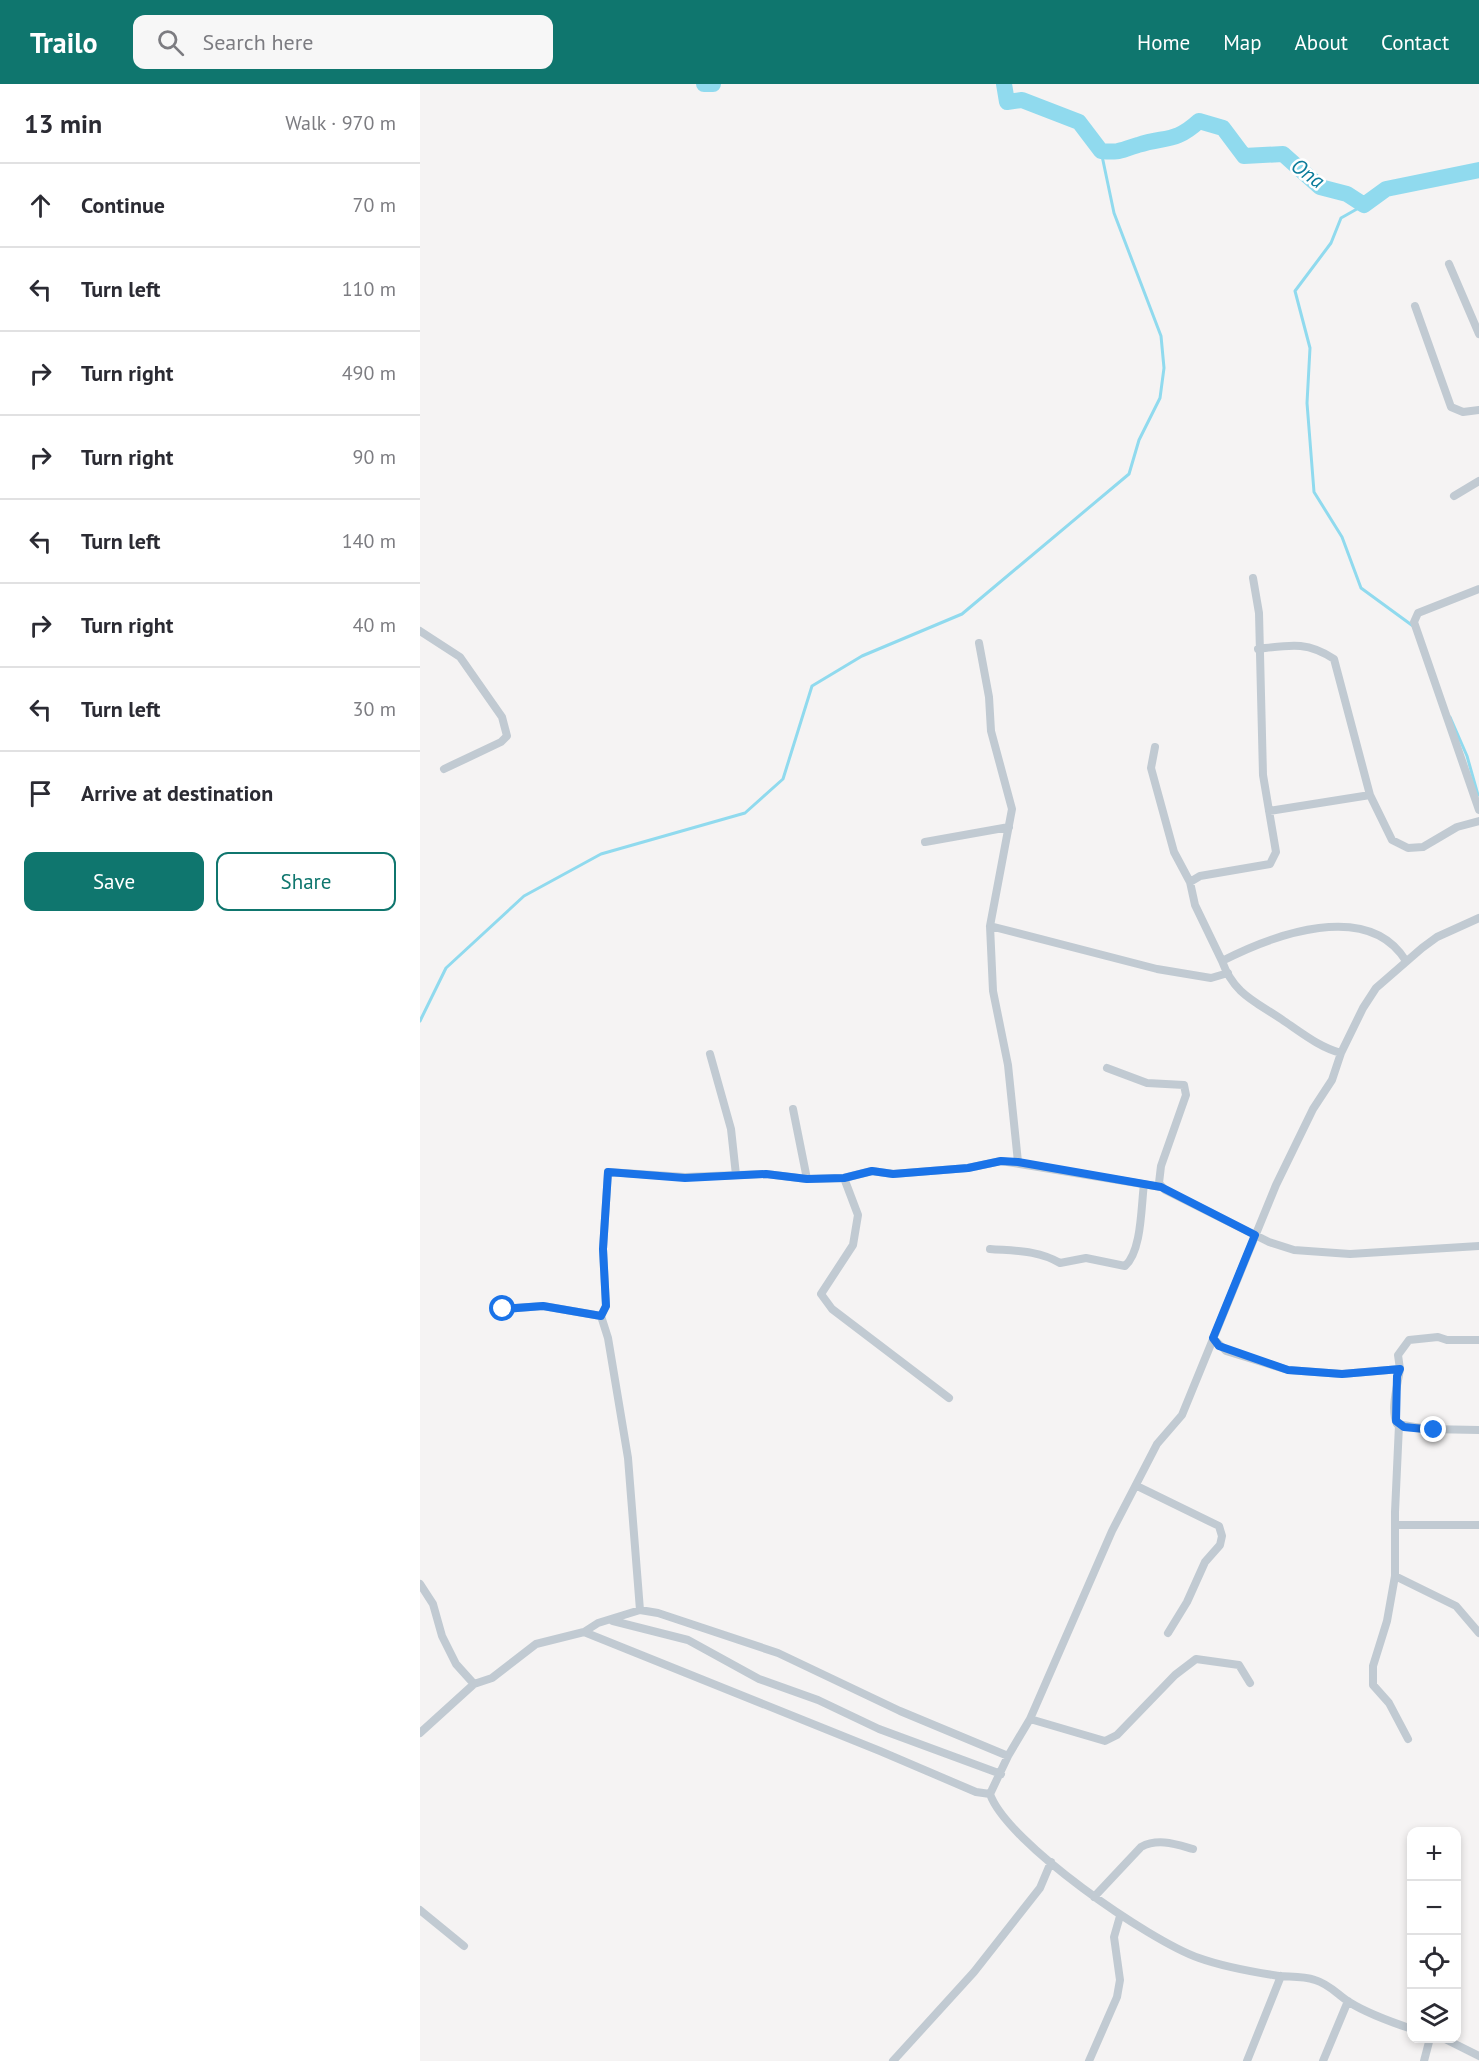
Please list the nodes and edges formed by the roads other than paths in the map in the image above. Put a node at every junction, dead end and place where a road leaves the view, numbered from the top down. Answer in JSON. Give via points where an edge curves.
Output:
{"nodes":[{"id":1,"x":1449,"y":264,"type":"dead end"},
{"id":2,"x":1414,"y":306,"type":"dead end"},
{"id":3,"x":1479,"y":334,"type":"edge"},
{"id":4,"x":1479,"y":410,"type":"edge"},
{"id":5,"x":1479,"y":481,"type":"edge"},
{"id":6,"x":1454,"y":496,"type":"dead end"},
{"id":7,"x":1253,"y":578,"type":"dead end"},
{"id":8,"x":1479,"y":589,"type":"edge"},
{"id":9,"x":422,"y":637,"type":"edge"},
{"id":10,"x":979,"y":643,"type":"dead end"},
{"id":11,"x":1258,"y":649,"type":"junction"},
{"id":12,"x":1155,"y":747,"type":"dead end"},
{"id":13,"x":444,"y":769,"type":"dead end"},
{"id":14,"x":1370,"y":795,"type":"junction"},
{"id":15,"x":1479,"y":810,"type":"edge"},
{"id":16,"x":1269,"y":811,"type":"junction"},
{"id":17,"x":1479,"y":821,"type":"edge"},
{"id":18,"x":1010,"y":827,"type":"junction"},
{"id":19,"x":925,"y":842,"type":"dead end"},
{"id":20,"x":1190,"y":882,"type":"junction"},
{"id":21,"x":1479,"y":918,"type":"edge"},
{"id":22,"x":990,"y":926,"type":"junction"},
{"id":23,"x":1222,"y":961,"type":"junction"},
{"id":24,"x":1406,"y":961,"type":"junction"},
{"id":25,"x":1228,"y":973,"type":"junction"},
{"id":26,"x":1341,"y":1053,"type":"junction"},
{"id":27,"x":710,"y":1054,"type":"dead end"},
{"id":28,"x":1107,"y":1068,"type":"dead end"},
{"id":29,"x":793,"y":1109,"type":"dead end"},
{"id":30,"x":1018,"y":1162,"type":"junction"},
{"id":31,"x":736,"y":1175,"type":"junction"},
{"id":32,"x":844,"y":1178,"type":"junction"},
{"id":33,"x":807,"y":1179,"type":"junction"},
{"id":34,"x":1144,"y":1184,"type":"junction"},
{"id":35,"x":1161,"y":1187,"type":"junction"},
{"id":36,"x":1255,"y":1235,"type":"junction"},
{"id":37,"x":1479,"y":1246,"type":"edge"},
{"id":38,"x":990,"y":1249,"type":"dead end"},
{"id":39,"x":503,"y":1309,"type":"dead end"},
{"id":40,"x":601,"y":1316,"type":"junction"},
{"id":41,"x":1213,"y":1338,"type":"junction"},
{"id":42,"x":1479,"y":1340,"type":"edge"},
{"id":43,"x":1400,"y":1369,"type":"junction"},
{"id":44,"x":949,"y":1398,"type":"dead end"},
{"id":45,"x":1399,"y":1425,"type":"junction"},
{"id":46,"x":1479,"y":1430,"type":"edge"},
{"id":47,"x":1137,"y":1486,"type":"junction"},
{"id":48,"x":1396,"y":1525,"type":"junction"},
{"id":49,"x":1479,"y":1525,"type":"edge"},
{"id":50,"x":1395,"y":1576,"type":"junction"},
{"id":51,"x":420,"y":1584,"type":"edge"},
{"id":52,"x":640,"y":1610,"type":"junction"},
{"id":53,"x":613,"y":1621,"type":"junction"},
{"id":54,"x":584,"y":1632,"type":"junction"},
{"id":55,"x":1168,"y":1633,"type":"dead end"},
{"id":56,"x":1479,"y":1633,"type":"edge"},
{"id":57,"x":1250,"y":1683,"type":"dead end"},
{"id":58,"x":474,"y":1684,"type":"junction"},
{"id":59,"x":1030,"y":1719,"type":"junction"},
{"id":60,"x":420,"y":1733,"type":"edge"},
{"id":61,"x":1408,"y":1739,"type":"dead end"},
{"id":62,"x":1008,"y":1756,"type":"junction"},
{"id":63,"x":1001,"y":1774,"type":"junction"},
{"id":64,"x":990,"y":1794,"type":"junction"},
{"id":65,"x":1193,"y":1849,"type":"dead end"},
{"id":66,"x":1051,"y":1862,"type":"junction"},
{"id":67,"x":1094,"y":1897,"type":"junction"},
{"id":68,"x":420,"y":1910,"type":"edge"},
{"id":69,"x":1120,"y":1916,"type":"junction"},
{"id":70,"x":464,"y":1946,"type":"dead end"},
{"id":71,"x":1281,"y":1976,"type":"junction"},
{"id":72,"x":1348,"y":2001,"type":"junction"},
{"id":73,"x":1407,"y":2027,"type":"edge"},
{"id":74,"x":1429,"y":2043,"type":"edge"},
{"id":75,"x":1452,"y":2043,"type":"edge"},
{"id":76,"x":1477,"y":2057,"type":"edge"},
{"id":77,"x":893,"y":2061,"type":"edge"},
{"id":78,"x":1089,"y":2061,"type":"edge"},
{"id":79,"x":1247,"y":2061,"type":"edge"},
{"id":80,"x":1323,"y":2061,"type":"edge"},
{"id":81,"x":1424,"y":2061,"type":"edge"}],
"edges":[{"from":1,"to":3,"type":"street"},
{"from":2,"to":4,"type":"street","via":[[1451,407]]},
{"from":5,"to":6,"type":"street"},
{"from":7,"to":11,"type":"street","via":[[1259,613]]},
{"from":8,"to":15,"type":"street","via":[[1418,613],[1414,622]]},
{"from":9,"to":13,"type":"street","via":[[460,657],[502,717],[507,736]]},
{"from":10,"to":18,"type":"street","via":[[991,731],[1012,809]]},
{"from":11,"to":14,"type":"street","via":[[1317,647],[1334,659]]},
{"from":11,"to":16,"type":"street","via":[[1263,776]]},
{"from":12,"to":20,"type":"street","via":[[1151,768],[1174,852]]},
{"from":14,"to":16,"type":"street"},
{"from":14,"to":17,"type":"street","via":[[1392,840],[1408,848],[1424,847],[1457,827]]},
{"from":16,"to":20,"type":"street","via":[[1276,852],[1270,864],[1200,876]]},
{"from":18,"to":19,"type":"street"},
{"from":18,"to":22,"type":"street"},
{"from":20,"to":23,"type":"street","via":[[1195,905]]},
{"from":21,"to":24,"type":"street","via":[[1437,937]]},
{"from":22,"to":25,"type":"street","via":[[1157,969],[1211,978]]},
{"from":22,"to":30,"type":"street","via":[[993,991],[1008,1065]]},
{"from":23,"to":24,"type":"street","via":[[1272,938],[1323,927],[1352,926],[1398,948]]},
{"from":23,"to":25,"type":"street"},
{"from":24,"to":26,"type":"street","via":[[1377,988]]},
{"from":25,"to":26,"type":"street","via":[[1253,1003],[1326,1049]]},
{"from":26,"to":36,"type":"street","via":[[1332,1080],[1313,1109]]},
{"from":27,"to":31,"type":"street","via":[[731,1129]]},
{"from":28,"to":35,"type":"street","via":[[1147,1083],[1184,1085],[1186,1095],[1158,1179]]},
{"from":29,"to":33,"type":"street"},
{"from":30,"to":32,"type":"street","via":[[893,1174],[872,1171]]},
{"from":30,"to":34,"type":"street"},
{"from":31,"to":33,"type":"street"},
{"from":31,"to":40,"type":"street","via":[[685,1178],[608,1172],[603,1249],[606,1306]]},
{"from":32,"to":33,"type":"street"},
{"from":32,"to":44,"type":"street","via":[[858,1215],[853,1245],[821,1294],[832,1309]]},
{"from":34,"to":35,"type":"street"},
{"from":34,"to":38,"type":"street","via":[[1140,1230],[1130,1262],[1125,1266],[1086,1258],[1060,1263],[1039,1254]]},
{"from":35,"to":36,"type":"street"},
{"from":36,"to":37,"type":"street","via":[[1283,1248],[1315,1253]]},
{"from":36,"to":41,"type":"street"},
{"from":39,"to":40,"type":"street","via":[[543,1306]]},
{"from":40,"to":52,"type":"street","via":[[628,1458]]},
{"from":41,"to":43,"type":"street","via":[[1226,1351],[1288,1370],[1342,1374]]},
{"from":41,"to":47,"type":"street","via":[[1182,1415],[1157,1444]]},
{"from":42,"to":43,"type":"street","via":[[1409,1340],[1398,1355]]},
{"from":43,"to":45,"type":"street","via":[[1395,1418]]},
{"from":45,"to":46,"type":"street"},
{"from":45,"to":48,"type":"street"},
{"from":47,"to":55,"type":"street","via":[[1211,1521],[1219,1526],[1222,1536]]},
{"from":47,"to":59,"type":"street","via":[[1101,1555]]},
{"from":48,"to":49,"type":"street"},
{"from":48,"to":50,"type":"street"},
{"from":50,"to":56,"type":"street","via":[[1456,1606]]},
{"from":50,"to":61,"type":"street","via":[[1372,1666],[1373,1685],[1389,1703]]},
{"from":51,"to":58,"type":"street","via":[[433,1604],[442,1636],[456,1664]]},
{"from":52,"to":53,"type":"street"},
{"from":52,"to":62,"type":"street","via":[[761,1647]]},
{"from":53,"to":54,"type":"street","via":[[598,1623]]},
{"from":53,"to":63,"type":"street","via":[[688,1640],[759,1679]]},
{"from":54,"to":58,"type":"street","via":[[536,1644],[492,1678]]},
{"from":54,"to":64,"type":"street","via":[[976,1792]]},
{"from":57,"to":59,"type":"street","via":[[1239,1665],[1196,1659],[1174,1675],[1117,1735],[1105,1741]]},
{"from":58,"to":60,"type":"street"},
{"from":59,"to":62,"type":"street"},
{"from":62,"to":63,"type":"street"},
{"from":63,"to":64,"type":"street"},
{"from":64,"to":66,"type":"street","via":[[1018,1831]]},
{"from":65,"to":67,"type":"street","via":[[1170,1843],[1141,1847]]},
{"from":66,"to":67,"type":"street"},
{"from":66,"to":77,"type":"street","via":[[1040,1888],[974,1972]]},
{"from":67,"to":69,"type":"street"},
{"from":68,"to":70,"type":"street"},
{"from":69,"to":71,"type":"street","via":[[1199,1958]]},
{"from":69,"to":78,"type":"street","via":[[1114,1937],[1120,1980],[1117,1997]]},
{"from":71,"to":72,"type":"street","via":[[1316,1980]]},
{"from":71,"to":79,"type":"street"},
{"from":72,"to":73,"type":"street"},
{"from":72,"to":80,"type":"street"},
{"from":74,"to":81,"type":"street"},
{"from":75,"to":76,"type":"street"}]}
